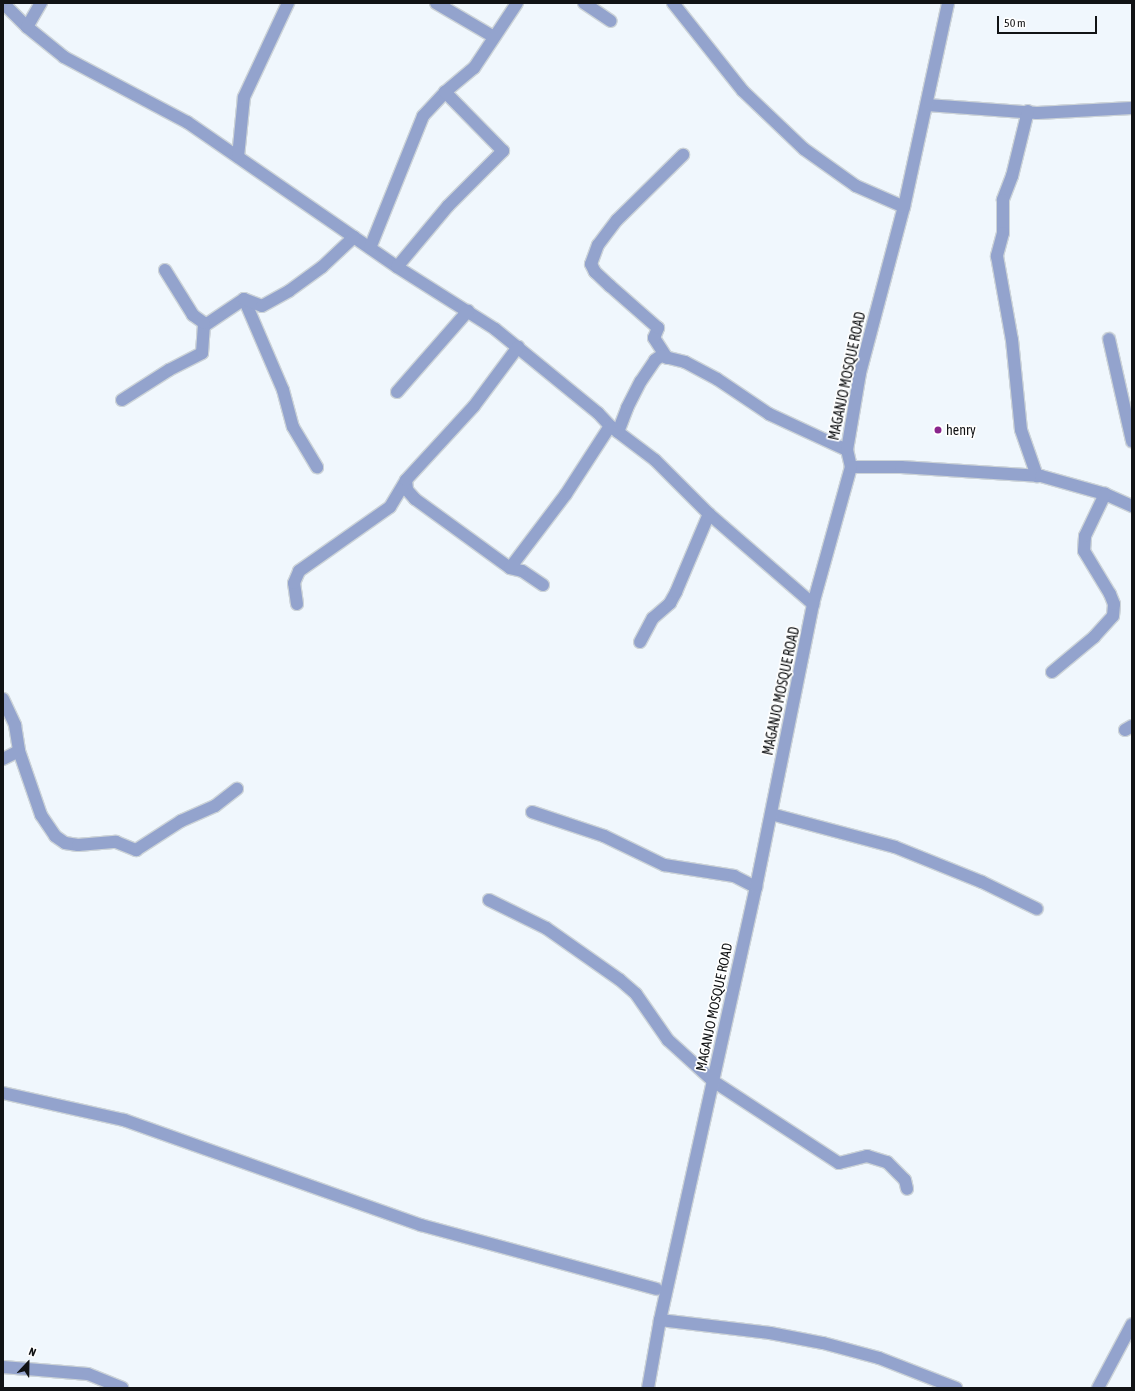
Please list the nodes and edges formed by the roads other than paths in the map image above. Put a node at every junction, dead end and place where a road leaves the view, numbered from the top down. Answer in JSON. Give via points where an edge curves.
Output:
{"nodes":[{"id":1,"x":3,"y":3,"type":"edge"},
{"id":2,"x":41,"y":3,"type":"edge"},
{"id":3,"x":288,"y":3,"type":"edge"},
{"id":4,"x":436,"y":3,"type":"edge"},
{"id":5,"x":517,"y":3,"type":"edge"},
{"id":6,"x":584,"y":3,"type":"edge"},
{"id":7,"x":673,"y":3,"type":"edge"},
{"id":8,"x":948,"y":3,"type":"edge"},
{"id":9,"x":610,"y":21,"type":"dead end"},
{"id":10,"x":27,"y":27,"type":"junction"},
{"id":11,"x":494,"y":37,"type":"junction"},
{"id":12,"x":445,"y":92,"type":"junction"},
{"id":13,"x":927,"y":105,"type":"junction"},
{"id":14,"x":1132,"y":108,"type":"edge"},
{"id":15,"x":1028,"y":111,"type":"junction"},
{"id":16,"x":683,"y":155,"type":"dead end"},
{"id":17,"x":238,"y":157,"type":"junction"},
{"id":18,"x":904,"y":207,"type":"junction"},
{"id":19,"x":354,"y":236,"type":"junction"},
{"id":20,"x":370,"y":248,"type":"junction"},
{"id":21,"x":397,"y":267,"type":"junction"},
{"id":22,"x":165,"y":270,"type":"dead end"},
{"id":23,"x":244,"y":299,"type":"junction"},
{"id":24,"x":468,"y":311,"type":"junction"},
{"id":25,"x":204,"y":326,"type":"junction"},
{"id":26,"x":1109,"y":339,"type":"dead end"},
{"id":27,"x":518,"y":347,"type":"junction"},
{"id":28,"x":667,"y":358,"type":"junction"},
{"id":29,"x":397,"y":392,"type":"dead end"},
{"id":30,"x":122,"y":400,"type":"dead end"},
{"id":31,"x":614,"y":429,"type":"junction"},
{"id":32,"x":1132,"y":441,"type":"edge"},
{"id":33,"x":847,"y":450,"type":"junction"},
{"id":34,"x":317,"y":467,"type":"dead end"},
{"id":35,"x":851,"y":467,"type":"junction"},
{"id":36,"x":1037,"y":476,"type":"junction"},
{"id":37,"x":406,"y":480,"type":"junction"},
{"id":38,"x":1105,"y":494,"type":"junction"},
{"id":39,"x":1132,"y":506,"type":"edge"},
{"id":40,"x":709,"y":514,"type":"junction"},
{"id":41,"x":510,"y":568,"type":"junction"},
{"id":42,"x":543,"y":585,"type":"dead end"},
{"id":43,"x":297,"y":604,"type":"dead end"},
{"id":44,"x":813,"y":604,"type":"junction"},
{"id":45,"x":640,"y":642,"type":"dead end"},
{"id":46,"x":1052,"y":672,"type":"dead end"},
{"id":47,"x":3,"y":700,"type":"edge"},
{"id":48,"x":19,"y":751,"type":"junction"},
{"id":49,"x":3,"y":758,"type":"edge"},
{"id":50,"x":237,"y":789,"type":"dead end"},
{"id":51,"x":532,"y":812,"type":"dead end"},
{"id":52,"x":771,"y":814,"type":"junction"},
{"id":53,"x":756,"y":887,"type":"junction"},
{"id":54,"x":489,"y":900,"type":"dead end"},
{"id":55,"x":1037,"y":909,"type":"dead end"},
{"id":56,"x":713,"y":1081,"type":"junction"},
{"id":57,"x":3,"y":1093,"type":"edge"},
{"id":58,"x":907,"y":1189,"type":"dead end"},
{"id":59,"x":656,"y":1289,"type":"dead end"},
{"id":60,"x":660,"y":1320,"type":"junction"},
{"id":61,"x":1132,"y":1324,"type":"edge"},
{"id":62,"x":3,"y":1367,"type":"edge"},
{"id":63,"x":122,"y":1388,"type":"edge"},
{"id":64,"x":648,"y":1388,"type":"edge"},
{"id":65,"x":956,"y":1388,"type":"edge"},
{"id":66,"x":1098,"y":1388,"type":"edge"}],
"edges":[{"from":1,"to":10,"type":"street"},
{"from":2,"to":10,"type":"street"},
{"from":3,"to":17,"type":"street","via":[[244,98]]},
{"from":4,"to":11,"type":"street"},
{"from":5,"to":11,"type":"street"},
{"from":6,"to":9,"type":"street"},
{"from":7,"to":18,"type":"street","via":[[743,91],[804,149],[856,186]]},
{"from":8,"to":13,"type":"street","name":"MAGANJO MOSQUE ROAD"},
{"from":10,"to":17,"type":"street","via":[[64,57],[187,122]]},
{"from":11,"to":12,"type":"street","via":[[474,68]]},
{"from":12,"to":20,"type":"street","via":[[420,121]]},
{"from":12,"to":21,"type":"street","via":[[502,151],[448,206]]},
{"from":13,"to":15,"type":"street"},
{"from":13,"to":18,"type":"street","name":"MAGANJO MOSQUE ROAD"},
{"from":14,"to":15,"type":"street","via":[[1075,113]]},
{"from":15,"to":36,"type":"street","via":[[1012,176],[1002,200],[1003,233],[997,256],[1012,340],[1021,430]]},
{"from":16,"to":28,"type":"street","via":[[617,220],[598,245],[591,264],[595,272],[658,328],[654,338]]},
{"from":17,"to":19,"type":"street"},
{"from":18,"to":33,"type":"street","name":"MAGANJO MOSQUE ROAD","via":[[860,373]]},
{"from":19,"to":20,"type":"street"},
{"from":19,"to":23,"type":"street","via":[[322,267],[282,295],[262,306]]},
{"from":20,"to":21,"type":"street"},
{"from":21,"to":24,"type":"street"},
{"from":22,"to":25,"type":"street","via":[[193,315]]},
{"from":23,"to":25,"type":"street"},
{"from":23,"to":34,"type":"street","via":[[283,390],[293,427]]},
{"from":24,"to":27,"type":"street"},
{"from":24,"to":29,"type":"street"},
{"from":25,"to":30,"type":"street","via":[[202,353]]},
{"from":26,"to":32,"type":"street"},
{"from":27,"to":31,"type":"street"},
{"from":27,"to":37,"type":"street","via":[[474,406]]},
{"from":28,"to":31,"type":"street","via":[[661,356],[649,368]]},
{"from":28,"to":33,"type":"street","via":[[685,362],[717,379],[769,414]]},
{"from":31,"to":40,"type":"street","via":[[655,460]]},
{"from":31,"to":41,"type":"street"},
{"from":33,"to":35,"type":"street","name":"MAGANJO MOSQUE ROAD"},
{"from":35,"to":36,"type":"street","via":[[901,467]]},
{"from":35,"to":44,"type":"street","name":"MAGANJO MOSQUE ROAD"},
{"from":36,"to":38,"type":"street"},
{"from":37,"to":41,"type":"street","via":[[408,490],[415,499]]},
{"from":37,"to":43,"type":"street","via":[[390,507],[300,571],[294,583]]},
{"from":38,"to":39,"type":"street"},
{"from":38,"to":46,"type":"street","via":[[1085,536],[1084,551],[1110,594],[1114,604],[1113,616],[1094,637]]},
{"from":40,"to":44,"type":"street"},
{"from":40,"to":45,"type":"street","via":[[676,592],[670,603],[654,618]]},
{"from":41,"to":42,"type":"street","via":[[522,571]]},
{"from":44,"to":52,"type":"street","name":"MAGANJO MOSQUE ROAD"},
{"from":47,"to":48,"type":"street","via":[[15,725]]},
{"from":48,"to":49,"type":"street"},
{"from":48,"to":50,"type":"street","via":[[40,815],[55,836],[78,845],[116,842],[136,850],[181,821],[215,806]]},
{"from":51,"to":53,"type":"street","via":[[604,836],[664,865],[734,876]]},
{"from":52,"to":53,"type":"street","name":"MAGANJO MOSQUE ROAD"},
{"from":52,"to":55,"type":"street","via":[[895,848],[982,882]]},
{"from":53,"to":56,"type":"street","name":"MAGANJO MOSQUE ROAD"},
{"from":54,"to":56,"type":"street","via":[[546,928],[620,980],[636,994],[668,1040]]},
{"from":56,"to":58,"type":"street","via":[[839,1162],[867,1156],[887,1162],[905,1180]]},
{"from":56,"to":60,"type":"street","name":"MAGANJO MOSQUE ROAD"},
{"from":57,"to":59,"type":"street","via":[[124,1120],[421,1225]]},
{"from":60,"to":64,"type":"street","name":"MAGANJO MOSQUE ROAD"},
{"from":60,"to":65,"type":"street","via":[[770,1333],[823,1343],[879,1358]]},
{"from":61,"to":66,"type":"street"},
{"from":62,"to":63,"type":"street","via":[[88,1374]]}]}
